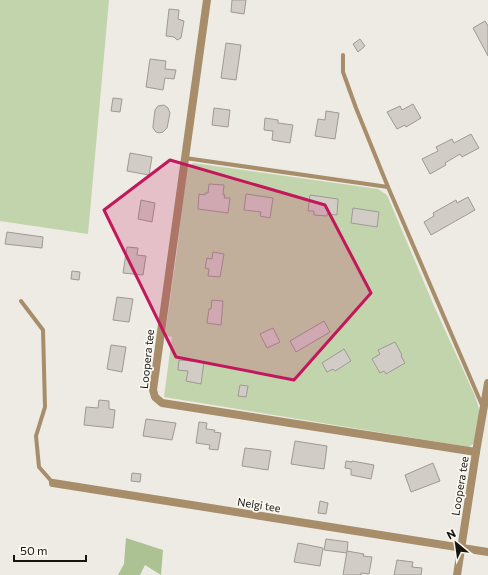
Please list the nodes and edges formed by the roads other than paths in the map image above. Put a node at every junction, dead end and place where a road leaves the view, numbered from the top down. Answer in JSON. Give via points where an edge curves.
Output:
{"nodes":[{"id":1,"x":207,"y":0,"type":"edge"},
{"id":2,"x":343,"y":55,"type":"dead end"},
{"id":3,"x":185,"y":158,"type":"junction"},
{"id":4,"x":388,"y":187,"type":"junction"},
{"id":5,"x":21,"y":301,"type":"dead end"},
{"id":6,"x":488,"y":383,"type":"edge"},
{"id":7,"x":484,"y":409,"type":"junction"},
{"id":8,"x":476,"y":452,"type":"junction"},
{"id":9,"x":53,"y":483,"type":"joint"},
{"id":10,"x":462,"y":548,"type":"junction"},
{"id":11,"x":488,"y":552,"type":"edge"},
{"id":12,"x":457,"y":575,"type":"edge"}],
"edges":[{"from":1,"to":3,"type":"street","name":"Loopera tee"},
{"from":2,"to":4,"type":"lane","via":[[343,72]]},
{"from":3,"to":4,"type":"lane"},
{"from":3,"to":8,"type":"street","name":"Loopera tee","via":[[153,390],[155,397],[162,403]]},
{"from":4,"to":7,"type":"lane"},
{"from":5,"to":9,"type":"lane","via":[[43,330],[45,407],[36,436],[40,467]]},
{"from":6,"to":7,"type":"street","name":"Loopera tee"},
{"from":7,"to":8,"type":"street","name":"Loopera tee"},
{"from":8,"to":10,"type":"street","name":"Loopera tee"},
{"from":9,"to":10,"type":"street","name":"Nelgi tee"},
{"from":10,"to":11,"type":"street","name":"Nelgi tee"},
{"from":10,"to":12,"type":"street","name":"Loopera tee"}]}
